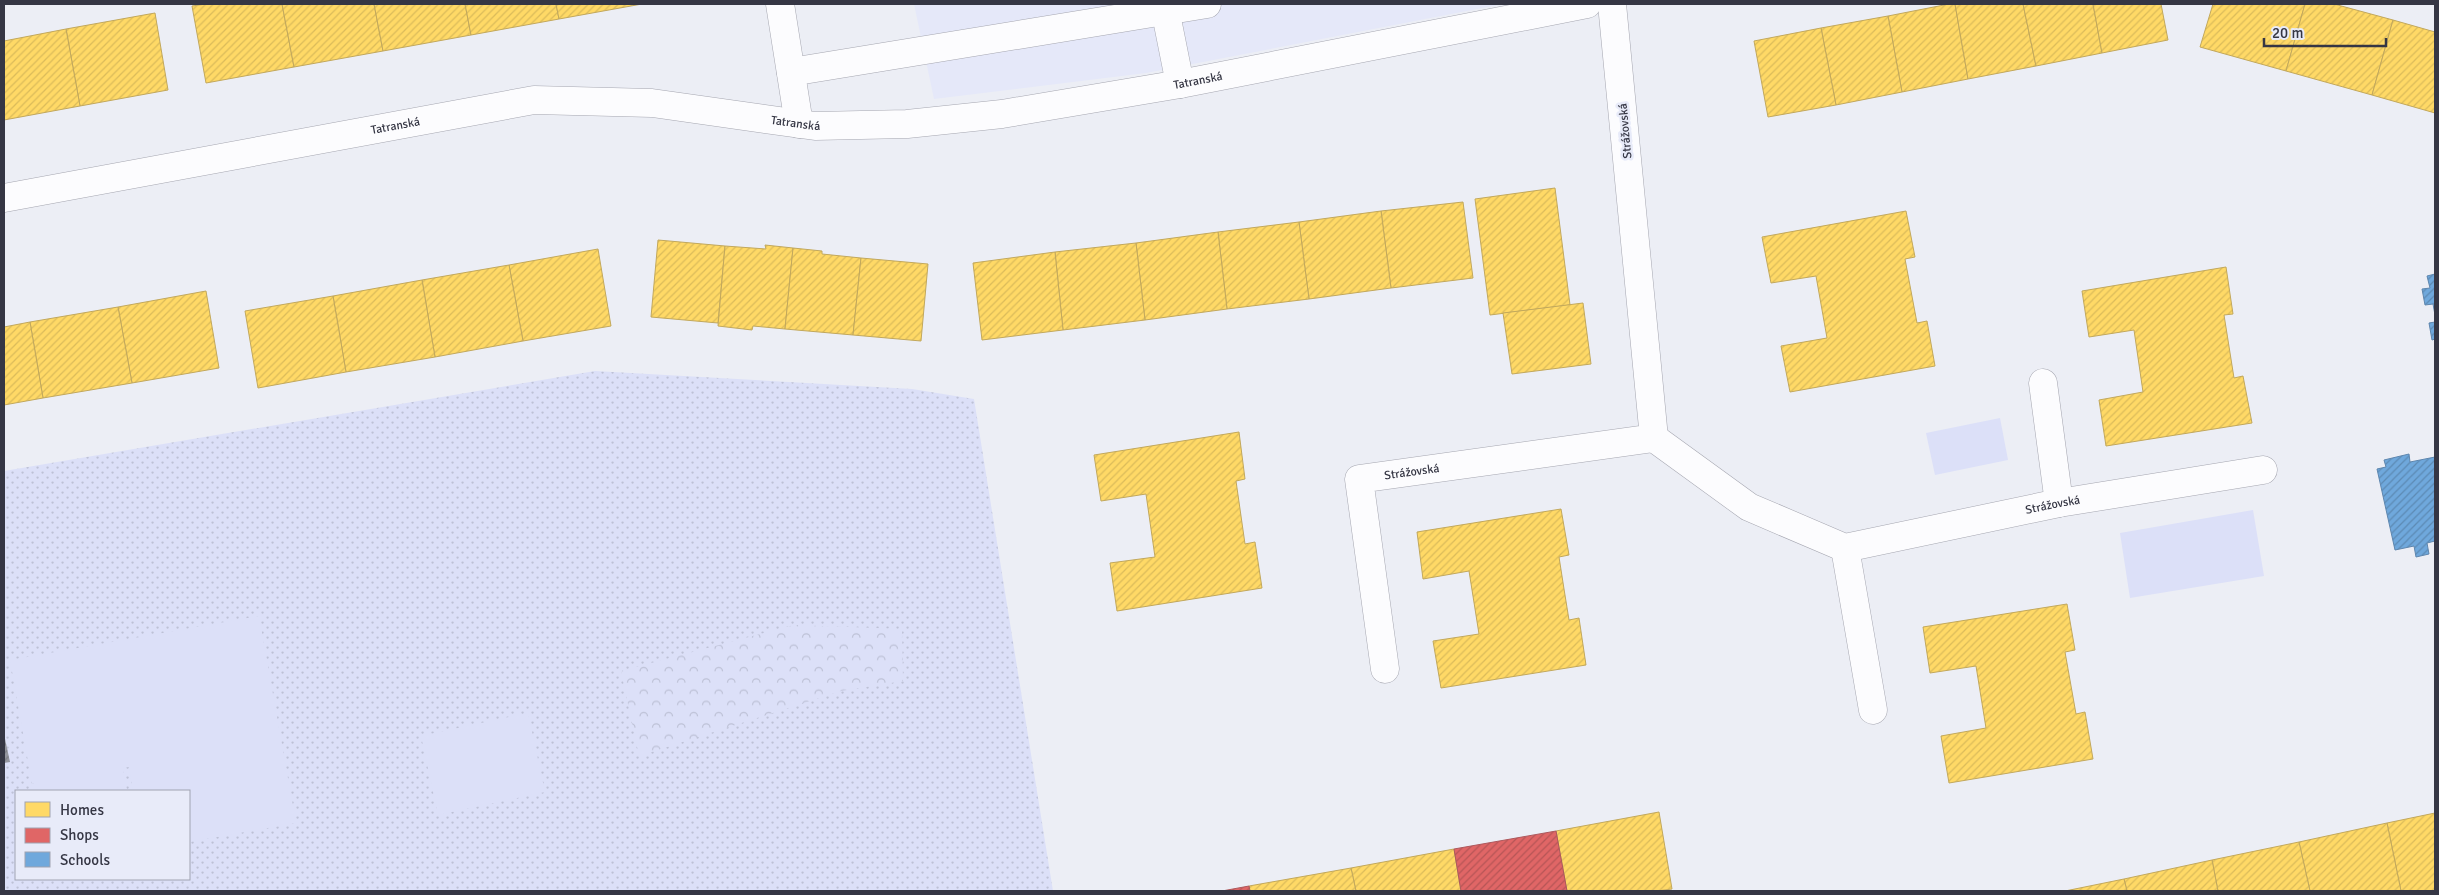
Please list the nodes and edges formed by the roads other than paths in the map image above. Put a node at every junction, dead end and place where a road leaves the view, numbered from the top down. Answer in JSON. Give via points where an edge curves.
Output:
{"nodes":[{"id":1,"x":780,"y":4,"type":"edge"},
{"id":2,"x":1207,"y":4,"type":"edge"},
{"id":3,"x":1587,"y":4,"type":"edge"},
{"id":4,"x":1612,"y":4,"type":"edge"},
{"id":5,"x":1165,"y":7,"type":"edge"},
{"id":6,"x":1515,"y":10,"type":"edge"},
{"id":7,"x":791,"y":72,"type":"junction"},
{"id":8,"x":1180,"y":84,"type":"junction"},
{"id":9,"x":799,"y":124,"type":"junction"},
{"id":10,"x":4,"y":198,"type":"edge"},
{"id":11,"x":2044,"y":383,"type":"dead end"},
{"id":12,"x":1654,"y":438,"type":"junction"},
{"id":13,"x":2263,"y":470,"type":"dead end"},
{"id":14,"x":2060,"y":503,"type":"junction"},
{"id":15,"x":1844,"y":548,"type":"junction"},
{"id":16,"x":1385,"y":669,"type":"dead end"},
{"id":17,"x":1873,"y":710,"type":"dead end"}],
"edges":[{"from":1,"to":7,"type":"street"},
{"from":2,"to":5,"type":"street"},
{"from":3,"to":6,"type":"street","name":"Tatranská"},
{"from":4,"to":12,"type":"street","name":"Strážovská"},
{"from":5,"to":7,"type":"street"},
{"from":5,"to":8,"type":"street"},
{"from":6,"to":8,"type":"street","name":"Tatranská"},
{"from":7,"to":9,"type":"street"},
{"from":8,"to":9,"type":"street","name":"Tatranská","via":[[983,116],[907,124]]},
{"from":9,"to":10,"type":"street","name":"Tatranská","via":[[652,103],[534,100]]},
{"from":11,"to":14,"type":"street"},
{"from":12,"to":15,"type":"street","via":[[1749,507]]},
{"from":12,"to":16,"type":"street","name":"Strážovská","via":[[1359,479]]},
{"from":13,"to":14,"type":"street","name":"Strážovská"},
{"from":14,"to":15,"type":"street","name":"Strážovská"},
{"from":15,"to":17,"type":"street"}]}
